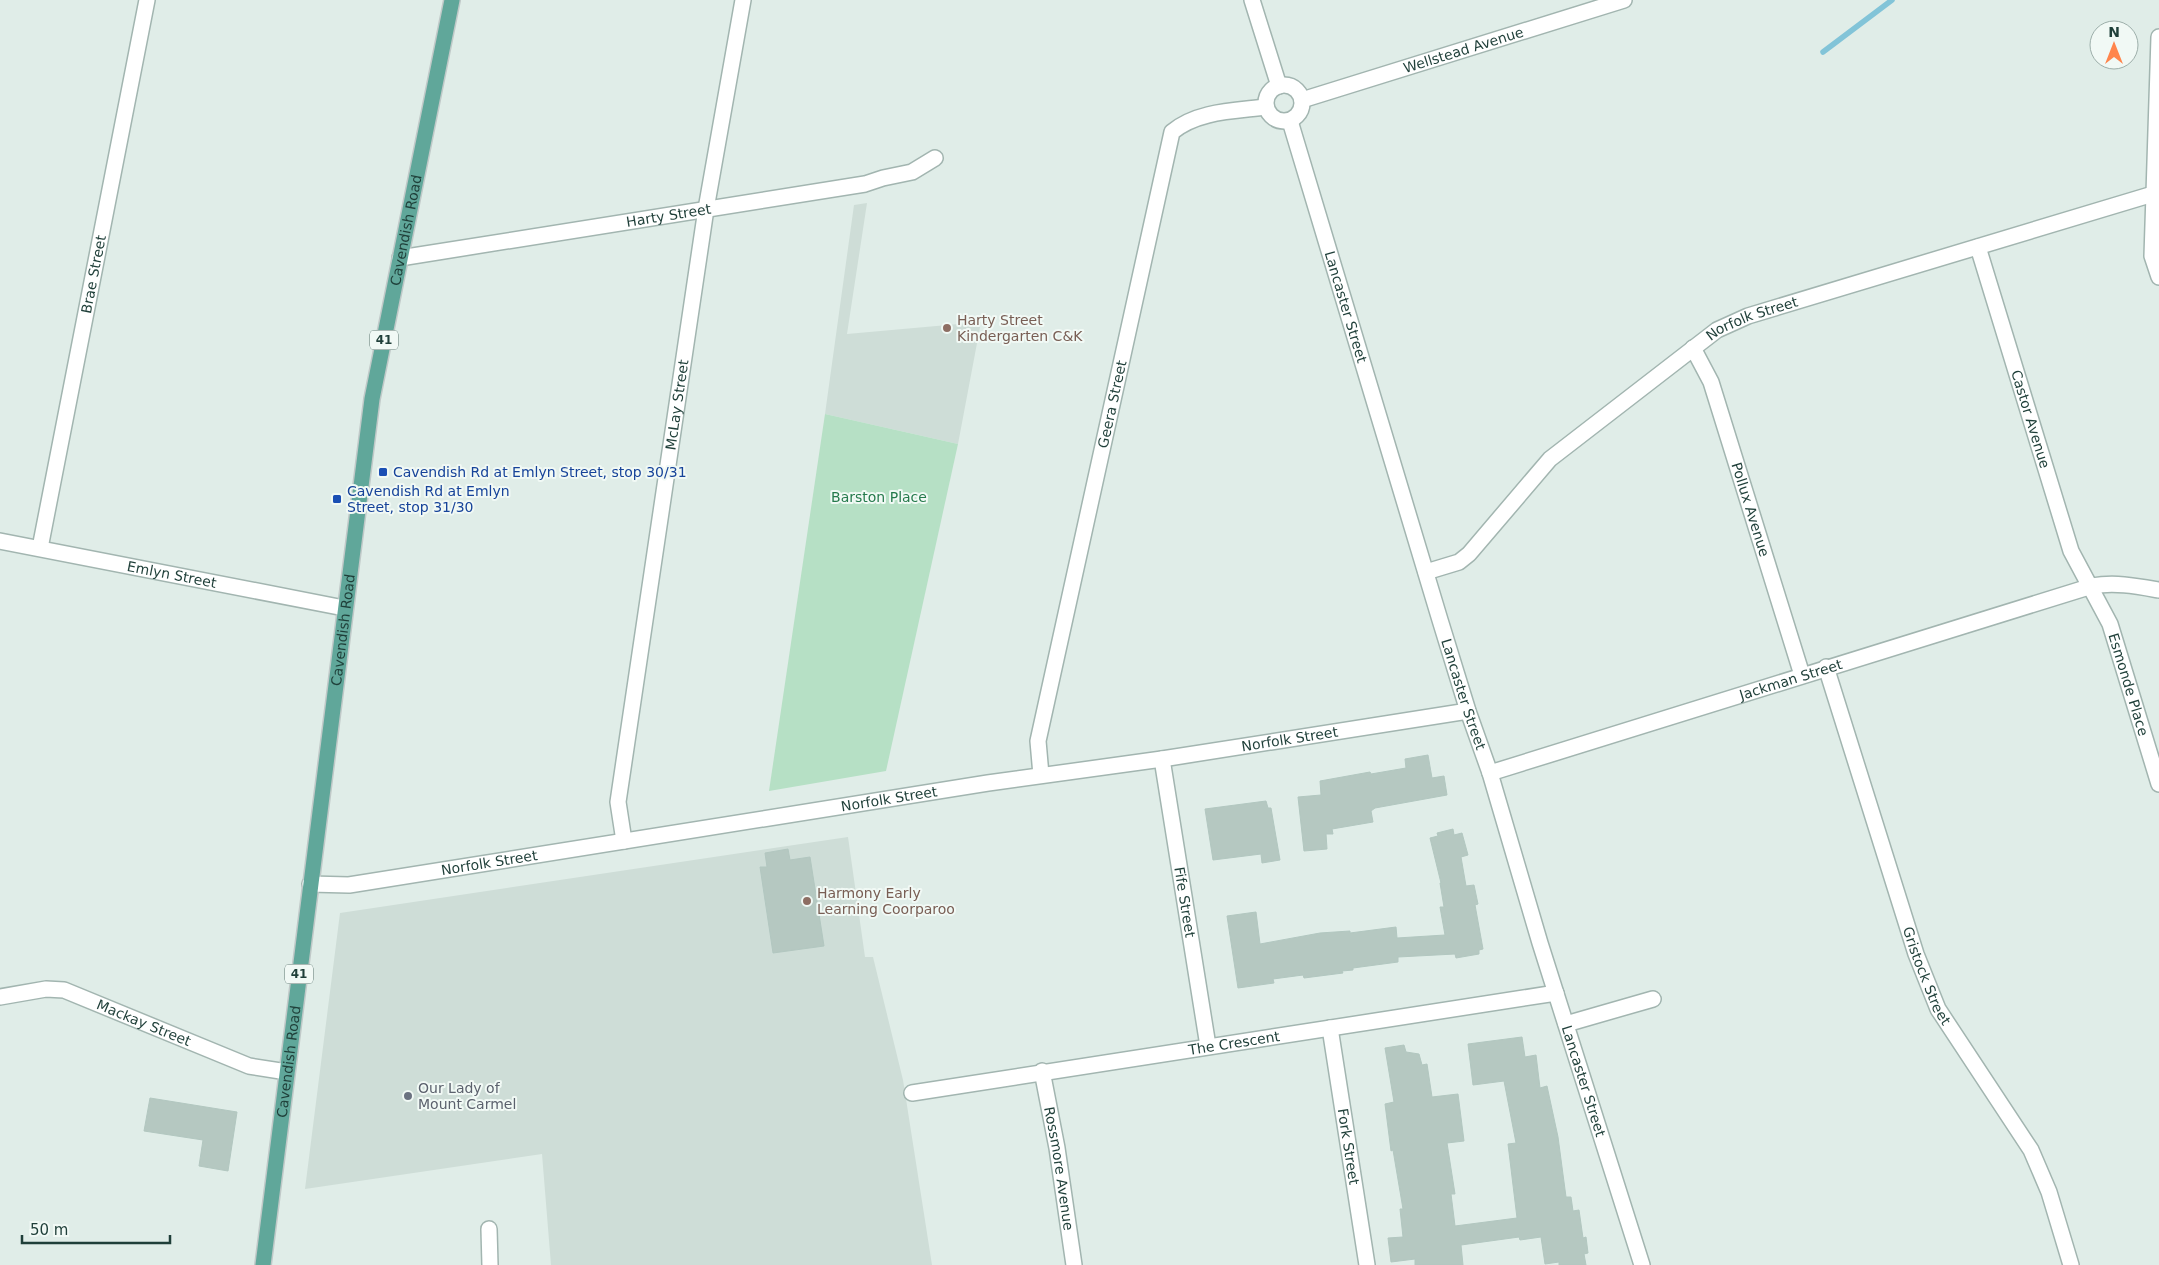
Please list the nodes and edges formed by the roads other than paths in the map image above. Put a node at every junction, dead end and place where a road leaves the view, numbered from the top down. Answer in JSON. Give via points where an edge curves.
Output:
{"nodes":[{"id":1,"x":147,"y":0,"type":"edge"},
{"id":2,"x":452,"y":0,"type":"edge"},
{"id":3,"x":743,"y":0,"type":"edge"},
{"id":4,"x":1252,"y":0,"type":"edge"},
{"id":5,"x":1624,"y":0,"type":"edge"},
{"id":6,"x":2159,"y":36,"type":"edge"},
{"id":7,"x":1278,"y":86,"type":"junction"},
{"id":8,"x":1302,"y":100,"type":"junction"},
{"id":9,"x":1266,"y":106,"type":"junction"},
{"id":10,"x":1290,"y":120,"type":"junction"},
{"id":11,"x":935,"y":158,"type":"dead end"},
{"id":12,"x":2153,"y":194,"type":"junction"},
{"id":13,"x":706,"y":209,"type":"junction"},
{"id":14,"x":1978,"y":247,"type":"junction"},
{"id":15,"x":400,"y":258,"type":"junction"},
{"id":16,"x":2159,"y":277,"type":"edge"},
{"id":17,"x":1694,"y":348,"type":"junction"},
{"id":18,"x":0,"y":541,"type":"edge"},
{"id":19,"x":40,"y":548,"type":"junction"},
{"id":20,"x":1426,"y":572,"type":"junction"},
{"id":21,"x":2092,"y":586,"type":"junction"},
{"id":22,"x":2159,"y":590,"type":"edge"},
{"id":23,"x":344,"y":608,"type":"junction"},
{"id":24,"x":1826,"y":667,"type":"junction"},
{"id":25,"x":1802,"y":675,"type":"junction"},
{"id":26,"x":1468,"y":711,"type":"junction"},
{"id":27,"x":1162,"y":759,"type":"junction"},
{"id":28,"x":1490,"y":773,"type":"junction"},
{"id":29,"x":1042,"y":775,"type":"junction"},
{"id":30,"x":2159,"y":784,"type":"edge"},
{"id":31,"x":624,"y":841,"type":"junction"},
{"id":32,"x":310,"y":884,"type":"junction"},
{"id":33,"x":1556,"y":993,"type":"junction"},
{"id":34,"x":0,"y":997,"type":"edge"},
{"id":35,"x":1653,"y":999,"type":"dead end"},
{"id":36,"x":1566,"y":1024,"type":"junction"},
{"id":37,"x":1330,"y":1028,"type":"junction"},
{"id":38,"x":1208,"y":1046,"type":"junction"},
{"id":39,"x":1042,"y":1071,"type":"junction"},
{"id":40,"x":287,"y":1072,"type":"junction"},
{"id":41,"x":912,"y":1093,"type":"dead end"},
{"id":42,"x":489,"y":1229,"type":"dead end"},
{"id":43,"x":263,"y":1265,"type":"edge"},
{"id":44,"x":490,"y":1265,"type":"edge"},
{"id":45,"x":1074,"y":1265,"type":"edge"},
{"id":46,"x":1367,"y":1265,"type":"edge"},
{"id":47,"x":1642,"y":1265,"type":"edge"},
{"id":48,"x":2071,"y":1265,"type":"edge"}],
"edges":[{"from":1,"to":19,"type":"street","name":"Brae Street"},
{"from":2,"to":15,"type":"main road","name":"Cavendish Road","number":"41"},
{"from":3,"to":13,"type":"street","name":"McLay Street"},
{"from":4,"to":7,"type":"street"},
{"from":5,"to":8,"type":"street","name":"Wellstead Avenue"},
{"from":6,"to":12,"type":"street"},
{"from":7,"to":8,"type":"street","via":[[1291,86]]},
{"from":7,"to":9,"type":"street","via":[[1270,92]]},
{"from":8,"to":10,"type":"street","via":[[1299,115]]},
{"from":9,"to":10,"type":"street","via":[[1278,120]]},
{"from":9,"to":29,"type":"street","name":"Geera Street","via":[[1202,116],[1183,122],[1172,132],[1038,741]]},
{"from":10,"to":20,"type":"street","name":"Lancaster Street"},
{"from":11,"to":13,"type":"street","name":"Harty Street","via":[[912,172],[865,184]]},
{"from":12,"to":14,"type":"street","name":"Norfolk Street"},
{"from":12,"to":16,"type":"street","via":[[2152,256]]},
{"from":13,"to":15,"type":"street","name":"Harty Street"},
{"from":13,"to":31,"type":"street","name":"McLay Street","via":[[618,802]]},
{"from":14,"to":17,"type":"street","name":"Norfolk Street","via":[[1748,316],[1717,330]]},
{"from":14,"to":21,"type":"street","name":"Castor Avenue","via":[[2071,551]]},
{"from":15,"to":23,"type":"main road","name":"Cavendish Road","number":"41","via":[[372,399]]},
{"from":17,"to":20,"type":"street","name":"Norfolk Street","via":[[1550,459],[1469,554],[1459,562]]},
{"from":17,"to":25,"type":"street","name":"Pollux Avenue","via":[[1711,382]]},
{"from":18,"to":19,"type":"street","name":"Emlyn Street"},
{"from":19,"to":23,"type":"street","name":"Emlyn Street"},
{"from":20,"to":26,"type":"street","name":"Lancaster Street"},
{"from":21,"to":22,"type":"street","name":"Jackman Street","via":[[2129,584]]},
{"from":21,"to":24,"type":"street","name":"Jackman Street"},
{"from":21,"to":30,"type":"street","name":"Esmonde Place","via":[[2110,624]]},
{"from":23,"to":32,"type":"main road","name":"Cavendish Road","number":"41"},
{"from":24,"to":25,"type":"street","name":"Jackman Street"},
{"from":24,"to":48,"type":"street","name":"Gristock Street","via":[[1916,954],[1938,1009],[2031,1150],[2049,1192]]},
{"from":25,"to":28,"type":"street","name":"Jackman Street"},
{"from":26,"to":27,"type":"street","name":"Norfolk Street"},
{"from":26,"to":28,"type":"street","name":"Lancaster Street"},
{"from":27,"to":29,"type":"street","name":"Norfolk Street"},
{"from":27,"to":38,"type":"street","name":"Fife Street"},
{"from":28,"to":33,"type":"street","name":"Lancaster Street"},
{"from":29,"to":31,"type":"street","name":"Norfolk Street"},
{"from":31,"to":32,"type":"street","name":"Norfolk Street","via":[[349,885]]},
{"from":32,"to":40,"type":"main road","name":"Cavendish Road","number":"41"},
{"from":33,"to":36,"type":"street","name":"Lancaster Street"},
{"from":33,"to":37,"type":"street","name":"The Crescent"},
{"from":34,"to":40,"type":"street","name":"Mackay Street","via":[[59,989],[250,1066]]},
{"from":35,"to":36,"type":"street"},
{"from":36,"to":47,"type":"street","name":"Lancaster Street"},
{"from":37,"to":38,"type":"street","name":"The Crescent"},
{"from":37,"to":46,"type":"street","name":"Fork Street"},
{"from":38,"to":39,"type":"street","name":"The Crescent"},
{"from":39,"to":41,"type":"street","name":"The Crescent"},
{"from":39,"to":45,"type":"street","name":"Rossmore Avenue"},
{"from":40,"to":43,"type":"main road","name":"Cavendish Road","number":"41"},
{"from":42,"to":44,"type":"street"}]}
